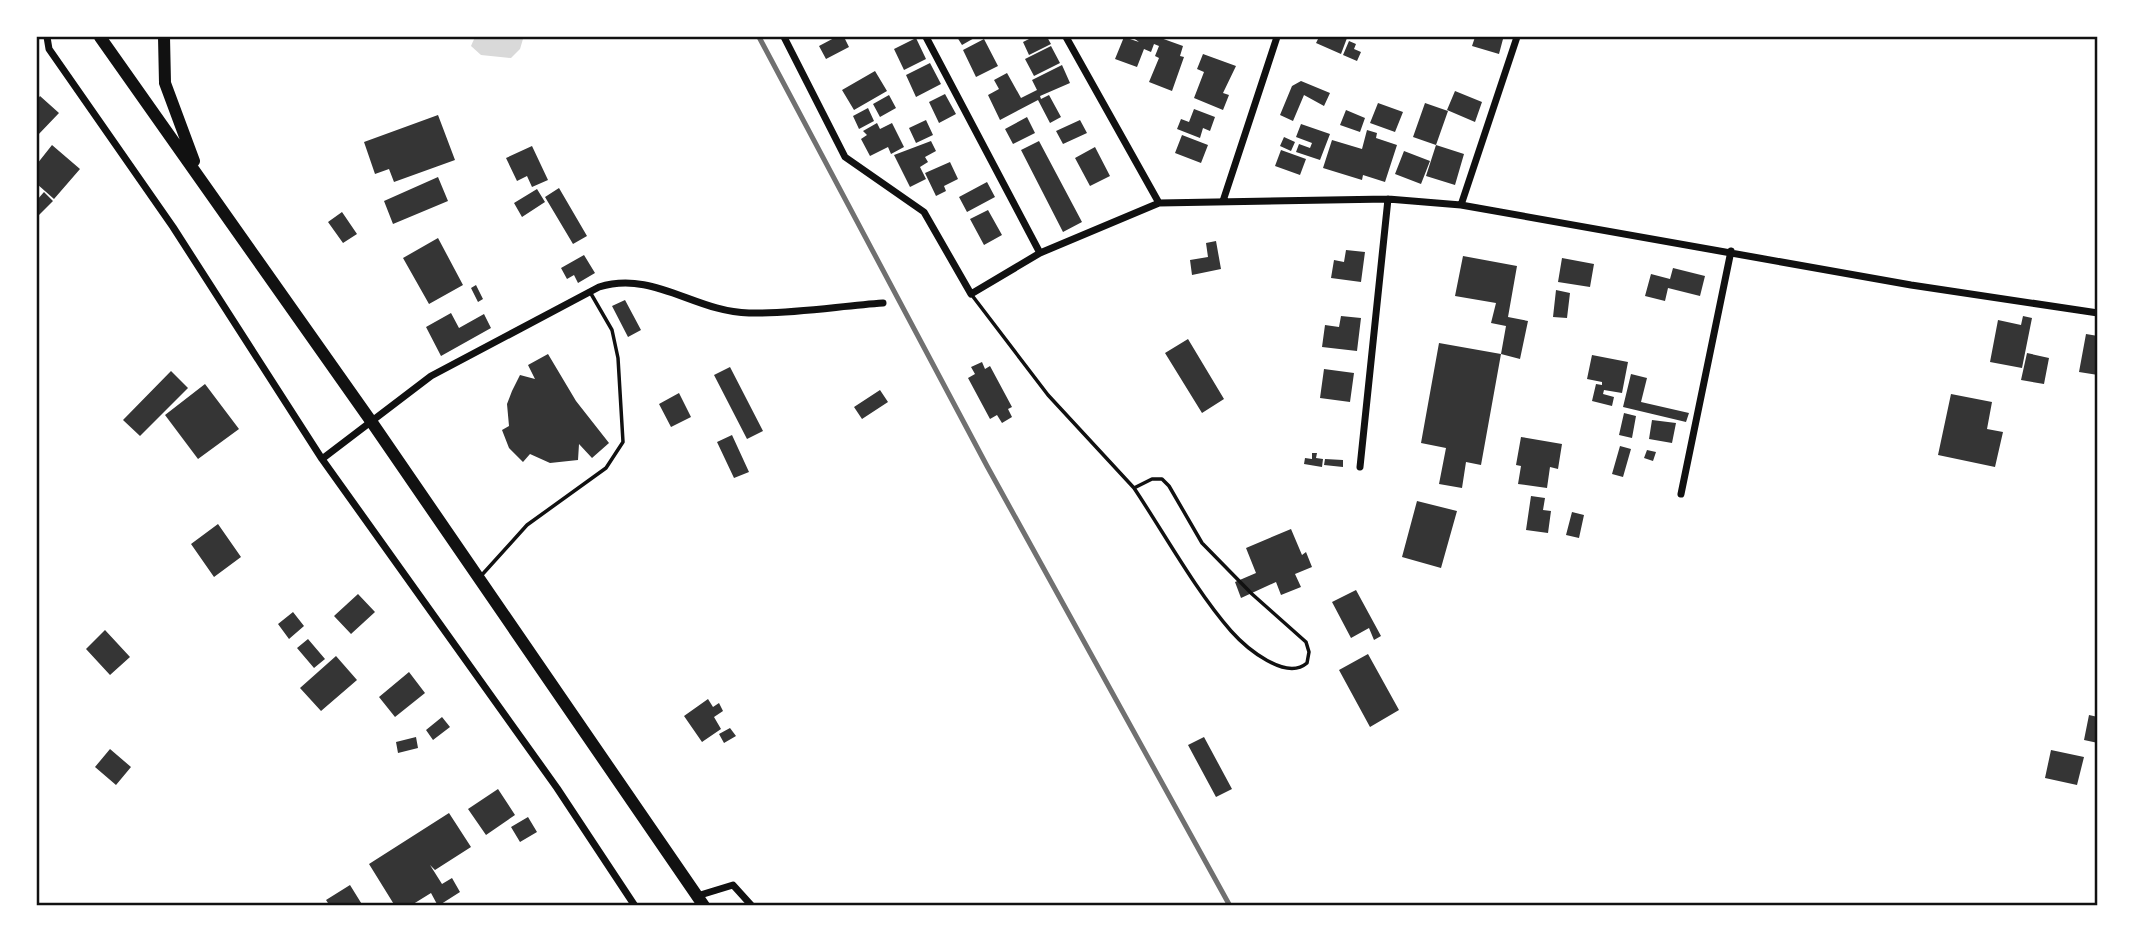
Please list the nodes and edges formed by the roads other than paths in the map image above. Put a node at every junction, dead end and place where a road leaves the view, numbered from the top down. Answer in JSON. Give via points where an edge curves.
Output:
{"nodes":[{"id":1,"x":47,"y":37,"type":"edge"},
{"id":2,"x":100,"y":37,"type":"edge"},
{"id":3,"x":164,"y":37,"type":"edge"},
{"id":4,"x":784,"y":37,"type":"edge"},
{"id":5,"x":926,"y":37,"type":"edge"},
{"id":6,"x":1066,"y":37,"type":"edge"},
{"id":7,"x":1276,"y":37,"type":"edge"},
{"id":8,"x":1517,"y":37,"type":"edge"},
{"id":9,"x":201,"y":177,"type":"junction"},
{"id":10,"x":1388,"y":199,"type":"junction"},
{"id":11,"x":1223,"y":201,"type":"junction"},
{"id":12,"x":1159,"y":203,"type":"junction"},
{"id":13,"x":1461,"y":205,"type":"junction"},
{"id":14,"x":1731,"y":251,"type":"junction"},
{"id":15,"x":1040,"y":253,"type":"junction"},
{"id":16,"x":590,"y":292,"type":"junction"},
{"id":17,"x":971,"y":294,"type":"junction"},
{"id":18,"x":883,"y":303,"type":"dead end"},
{"id":19,"x":2098,"y":313,"type":"edge"},
{"id":20,"x":373,"y":424,"type":"junction"},
{"id":21,"x":322,"y":459,"type":"junction"},
{"id":22,"x":1360,"y":467,"type":"dead end"},
{"id":23,"x":1134,"y":488,"type":"junction"},
{"id":24,"x":1681,"y":494,"type":"dead end"},
{"id":25,"x":479,"y":578,"type":"junction"},
{"id":26,"x":701,"y":901,"type":"edge"},
{"id":27,"x":635,"y":906,"type":"edge"},
{"id":28,"x":752,"y":906,"type":"edge"}],
"edges":[{"from":1,"to":21,"type":"street","via":[[49,49],[173,227]]},
{"from":2,"to":9,"type":"highway"},
{"from":3,"to":9,"type":"highway","via":[[165,83]]},
{"from":4,"to":17,"type":"street","via":[[845,157],[924,212]]},
{"from":5,"to":15,"type":"street"},
{"from":6,"to":12,"type":"street"},
{"from":7,"to":11,"type":"street"},
{"from":8,"to":13,"type":"street"},
{"from":9,"to":20,"type":"highway"},
{"from":10,"to":11,"type":"street"},
{"from":10,"to":13,"type":"street"},
{"from":10,"to":22,"type":"street"},
{"from":11,"to":12,"type":"street"},
{"from":12,"to":15,"type":"street"},
{"from":13,"to":14,"type":"street"},
{"from":14,"to":19,"type":"street","via":[[1911,285]]},
{"from":14,"to":24,"type":"street"},
{"from":15,"to":17,"type":"street"},
{"from":16,"to":18,"type":"street","via":[[619,281],[642,283],[719,310],[749,313]]},
{"from":16,"to":20,"type":"street","via":[[431,376]]},
{"from":16,"to":25,"type":"lane","via":[[612,330],[623,442],[606,468],[527,525]]},
{"from":17,"to":23,"type":"lane","via":[[1048,395]]},
{"from":20,"to":21,"type":"street"},
{"from":20,"to":25,"type":"highway"},
{"from":21,"to":27,"type":"street","via":[[557,788]]},
{"from":23,"to":23,"type":"lane","via":[[1153,479],[1162,479],[1169,486],[1202,543],[1306,642],[1307,663],[1291,671],[1280,668],[1232,633]]},
{"from":25,"to":26,"type":"highway"},
{"from":26,"to":28,"type":"street","via":[[733,884]]}]}
